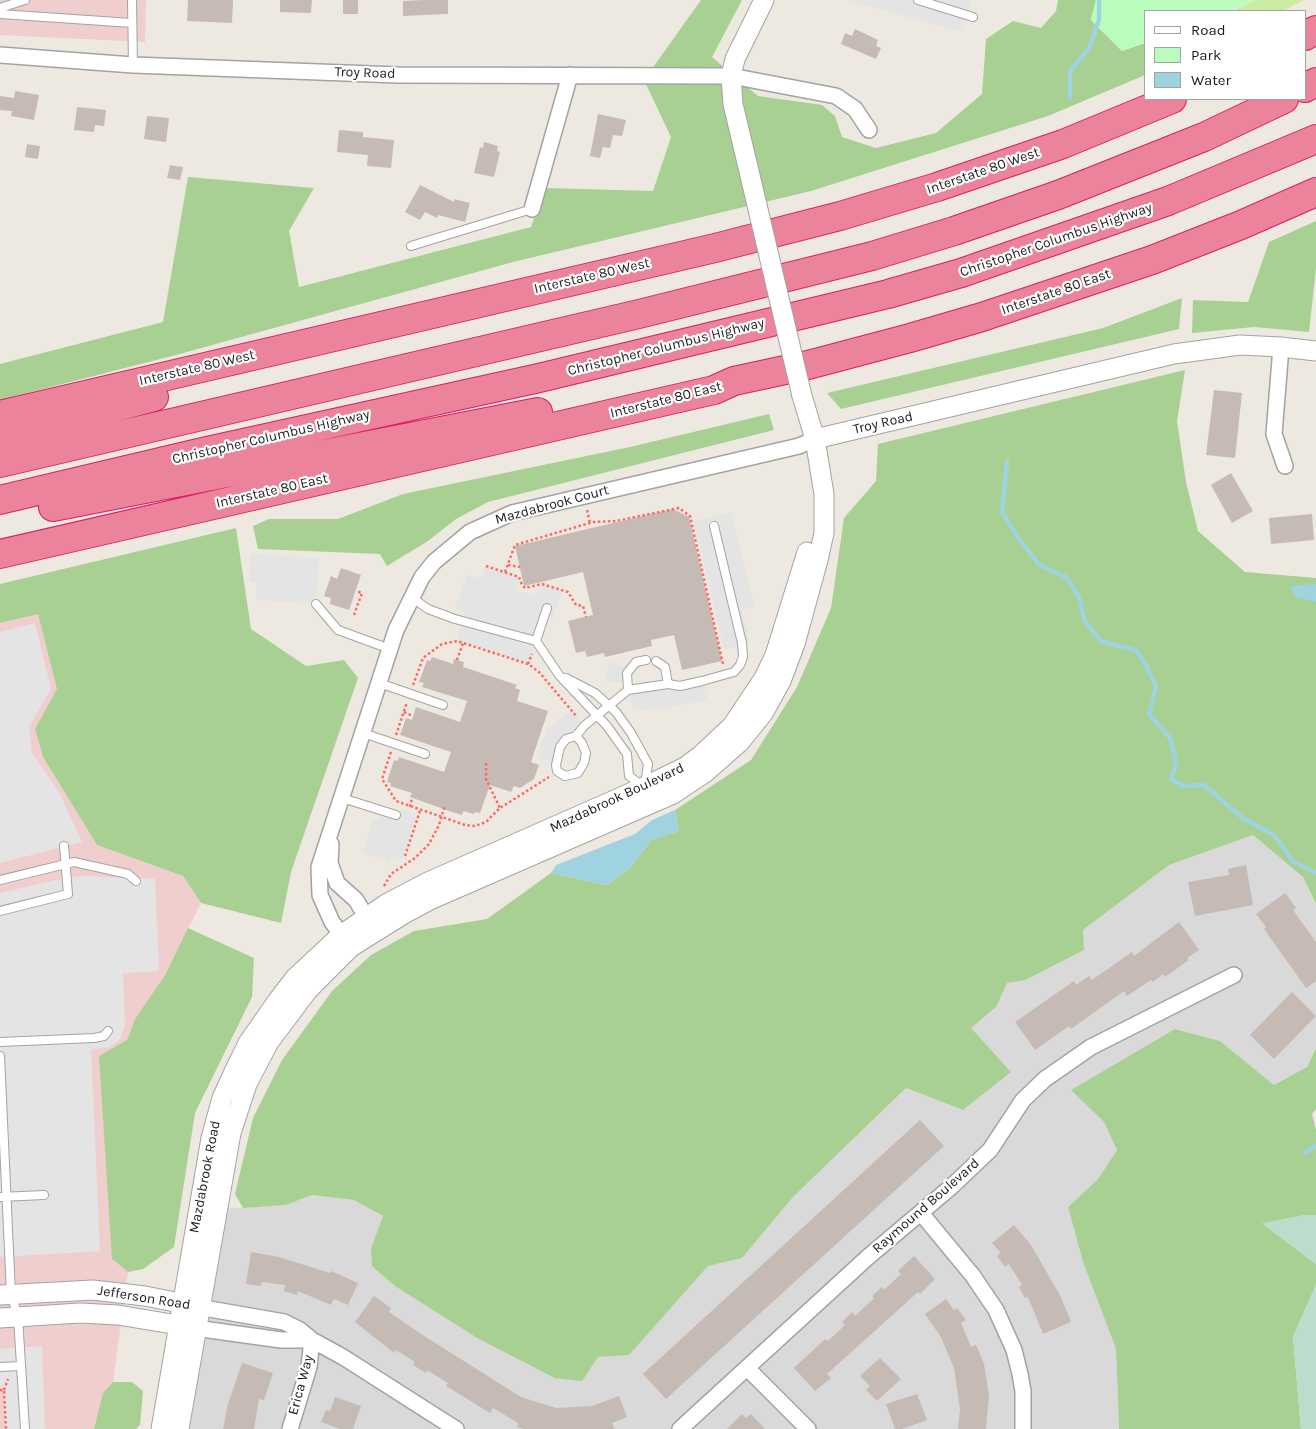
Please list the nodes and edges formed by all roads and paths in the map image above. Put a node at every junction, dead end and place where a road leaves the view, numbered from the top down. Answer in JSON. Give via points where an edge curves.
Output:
{"nodes":[{"id":1,"x":26,"y":0,"type":"edge"},
{"id":2,"x":132,"y":0,"type":"edge"},
{"id":3,"x":764,"y":0,"type":"edge"},
{"id":4,"x":918,"y":0,"type":"edge"},
{"id":5,"x":0,"y":8,"type":"edge"},
{"id":6,"x":0,"y":14,"type":"edge"},
{"id":7,"x":973,"y":17,"type":"dead end"},
{"id":8,"x":132,"y":23,"type":"junction"},
{"id":9,"x":0,"y":55,"type":"edge"},
{"id":10,"x":133,"y":65,"type":"junction"},
{"id":11,"x":570,"y":75,"type":"junction"},
{"id":12,"x":731,"y":76,"type":"junction"},
{"id":13,"x":1170,"y":100,"type":"edge"},
{"id":14,"x":1282,"y":100,"type":"edge"},
{"id":15,"x":869,"y":130,"type":"dead end"},
{"id":16,"x":1316,"y":139,"type":"edge"},
{"id":17,"x":1316,"y":192,"type":"edge"},
{"id":18,"x":532,"y":208,"type":"joint"},
{"id":19,"x":411,"y":246,"type":"dead end"},
{"id":20,"x":547,"y":286,"type":"junction"},
{"id":21,"x":1281,"y":347,"type":"junction"},
{"id":22,"x":1316,"y":351,"type":"edge"},
{"id":23,"x":734,"y":381,"type":"junction"},
{"id":24,"x":0,"y":414,"type":"edge"},
{"id":25,"x":0,"y":438,"type":"edge"},
{"id":26,"x":815,"y":439,"type":"junction"},
{"id":27,"x":0,"y":463,"type":"edge"},
{"id":28,"x":1285,"y":466,"type":"dead end"},
{"id":29,"x":0,"y":500,"type":"edge"},
{"id":30,"x":586,"y":507,"type":"dead end"},
{"id":31,"x":0,"y":518,"type":"edge"},
{"id":32,"x":590,"y":523,"type":"junction"},
{"id":33,"x":714,"y":526,"type":"dead end"},
{"id":34,"x":0,"y":554,"type":"edge"},
{"id":35,"x":508,"y":564,"type":"junction"},
{"id":36,"x":486,"y":566,"type":"dead end"},
{"id":37,"x":520,"y":567,"type":"dead end"},
{"id":38,"x":505,"y":572,"type":"junction"},
{"id":39,"x":356,"y":591,"type":"dead end"},
{"id":40,"x":411,"y":597,"type":"junction"},
{"id":41,"x":316,"y":604,"type":"dead end"},
{"id":42,"x":547,"y":608,"type":"dead end"},
{"id":43,"x":354,"y":615,"type":"dead end"},
{"id":44,"x":586,"y":617,"type":"dead end"},
{"id":45,"x":536,"y":641,"type":"junction"},
{"id":46,"x":462,"y":643,"type":"junction"},
{"id":47,"x":390,"y":649,"type":"junction"},
{"id":48,"x":532,"y":654,"type":"dead end"},
{"id":49,"x":457,"y":660,"type":"dead end"},
{"id":50,"x":646,"y":660,"type":"dead end"},
{"id":51,"x":656,"y":661,"type":"dead end"},
{"id":52,"x":528,"y":664,"type":"junction"},
{"id":53,"x":722,"y":667,"type":"dead end"},
{"id":54,"x":560,"y":675,"type":"junction"},
{"id":55,"x":379,"y":683,"type":"junction"},
{"id":56,"x":668,"y":684,"type":"junction"},
{"id":57,"x":628,"y":690,"type":"junction"},
{"id":58,"x":410,"y":694,"type":"junction"},
{"id":59,"x":443,"y":705,"type":"dead end"},
{"id":60,"x":609,"y":705,"type":"junction"},
{"id":61,"x":404,"y":712,"type":"junction"},
{"id":62,"x":413,"y":716,"type":"dead end"},
{"id":63,"x":597,"y":716,"type":"junction"},
{"id":64,"x":577,"y":717,"type":"dead end"},
{"id":65,"x":363,"y":733,"type":"junction"},
{"id":66,"x":576,"y":736,"type":"junction"},
{"id":67,"x":394,"y":744,"type":"junction"},
{"id":68,"x":426,"y":754,"type":"dead end"},
{"id":69,"x":486,"y":763,"type":"dead end"},
{"id":70,"x":547,"y":772,"type":"dead end"},
{"id":71,"x":648,"y":795,"type":"junction"},
{"id":72,"x":342,"y":798,"type":"junction"},
{"id":73,"x":412,"y":798,"type":"dead end"},
{"id":74,"x":445,"y":805,"type":"dead end"},
{"id":75,"x":410,"y":807,"type":"junction"},
{"id":76,"x":500,"y":808,"type":"junction"},
{"id":77,"x":420,"y":810,"type":"junction"},
{"id":78,"x":396,"y":815,"type":"dead end"},
{"id":79,"x":442,"y":817,"type":"junction"},
{"id":80,"x":332,"y":829,"type":"junction"},
{"id":81,"x":64,"y":846,"type":"dead end"},
{"id":82,"x":405,"y":856,"type":"dead end"},
{"id":83,"x":66,"y":863,"type":"junction"},
{"id":84,"x":0,"y":880,"type":"edge"},
{"id":85,"x":136,"y":881,"type":"dead end"},
{"id":86,"x":384,"y":889,"type":"dead end"},
{"id":87,"x":0,"y":911,"type":"edge"},
{"id":88,"x":370,"y":923,"type":"junction"},
{"id":89,"x":346,"y":941,"type":"junction"},
{"id":90,"x":1234,"y":976,"type":"dead end"},
{"id":91,"x":108,"y":1031,"type":"dead end"},
{"id":92,"x":0,"y":1042,"type":"edge"},
{"id":93,"x":0,"y":1056,"type":"edge"},
{"id":94,"x":44,"y":1194,"type":"dead end"},
{"id":95,"x":3,"y":1197,"type":"edge"},
{"id":96,"x":921,"y":1213,"type":"junction"},
{"id":97,"x":6,"y":1295,"type":"edge"},
{"id":98,"x":190,"y":1305,"type":"junction"},
{"id":99,"x":9,"y":1317,"type":"edge"},
{"id":100,"x":187,"y":1326,"type":"junction"},
{"id":101,"x":312,"y":1340,"type":"junction"},
{"id":102,"x":21,"y":1366,"type":"junction"},
{"id":103,"x":0,"y":1367,"type":"edge"},
{"id":104,"x":748,"y":1368,"type":"junction"},
{"id":105,"x":8,"y":1379,"type":"dead end"},
{"id":106,"x":0,"y":1390,"type":"edge"},
{"id":107,"x":4,"y":1390,"type":"junction"},
{"id":108,"x":6,"y":1429,"type":"edge"},
{"id":109,"x":25,"y":1429,"type":"edge"},
{"id":110,"x":161,"y":1429,"type":"edge"},
{"id":111,"x":179,"y":1429,"type":"edge"},
{"id":112,"x":290,"y":1429,"type":"edge"},
{"id":113,"x":456,"y":1429,"type":"edge"},
{"id":114,"x":680,"y":1429,"type":"edge"},
{"id":115,"x":808,"y":1429,"type":"edge"},
{"id":116,"x":1023,"y":1429,"type":"edge"}],
"edges":[{"from":1,"to":5,"type":"lane"},
{"from":2,"to":8,"type":"lane"},
{"from":3,"to":12,"type":"street","via":[[734,59]]},
{"from":4,"to":7,"type":"lane"},
{"from":6,"to":8,"type":"lane"},
{"from":8,"to":10,"type":"lane"},
{"from":9,"to":10,"type":"street","name":"Troy Road"},
{"from":10,"to":11,"type":"street","name":"Troy Road","via":[[398,75]]},
{"from":11,"to":12,"type":"street","name":"Troy Road"},
{"from":11,"to":18,"type":"street"},
{"from":12,"to":15,"type":"street","name":"Troy Road","via":[[836,96],[855,109]]},
{"from":12,"to":26,"type":"street","bridge":true,"via":[[733,104]]},
{"from":13,"to":20,"type":"highway","name":"Interstate 80 West","via":[[1063,144],[937,187],[820,221]]},
{"from":14,"to":27,"type":"highway","via":[[1195,140],[1058,195],[872,256],[639,314]]},
{"from":16,"to":29,"type":"highway","name":"Christopher Columbus Highway","via":[[1168,201],[970,270],[888,294],[539,378]]},
{"from":17,"to":23,"type":"highway","name":"Interstate 80 East","via":[[1152,260],[982,317],[808,365]]},
{"from":18,"to":19,"type":"lane"},
{"from":20,"to":24,"type":"highway","name":"Interstate 80 West"},
{"from":20,"to":25,"type":"highway","via":[[389,334]]},
{"from":21,"to":22,"type":"street","name":"Troy Road"},
{"from":21,"to":26,"type":"street","name":"Troy Road","via":[[1231,346],[1174,354]]},
{"from":21,"to":28,"type":"street","via":[[1274,434]]},
{"from":23,"to":31,"type":"highway","via":[[701,380]]},
{"from":23,"to":34,"type":"highway","name":"Interstate 80 East","via":[[714,390]]},
{"from":26,"to":40,"type":"street","name":"Mazdabrook Court","via":[[799,446],[512,513],[487,522],[434,562]]},
{"from":26,"to":71,"type":"street","name":"Mazdabrook Boulevard","via":[[813,526],[804,566],[775,655],[764,678],[732,726]]},
{"from":30,"to":32,"type":"path"},
{"from":32,"to":35,"type":"path","via":[[515,545]]},
{"from":32,"to":53,"type":"path","via":[[679,508],[690,516],[724,662]]},
{"from":33,"to":56,"type":"lane","via":[[744,656],[734,672],[680,686]]},
{"from":35,"to":37,"type":"path"},
{"from":35,"to":38,"type":"path"},
{"from":36,"to":38,"type":"path"},
{"from":38,"to":44,"type":"path","via":[[519,577],[525,588],[542,584],[568,592],[576,605],[583,606]]},
{"from":39,"to":43,"type":"path","via":[[362,593]]},
{"from":40,"to":45,"type":"lane","via":[[455,619]]},
{"from":40,"to":47,"type":"street","name":"Mazdabrook Court"},
{"from":41,"to":47,"type":"lane","via":[[338,630]]},
{"from":42,"to":45,"type":"lane"},
{"from":45,"to":54,"type":"lane"},
{"from":46,"to":49,"type":"path"},
{"from":46,"to":52,"type":"path"},
{"from":46,"to":58,"type":"path","via":[[442,644],[423,658]]},
{"from":47,"to":55,"type":"street","name":"Mazdabrook Court"},
{"from":48,"to":52,"type":"path"},
{"from":50,"to":57,"type":"lane","via":[[636,662],[627,673]]},
{"from":51,"to":56,"type":"lane","via":[[664,667]]},
{"from":52,"to":64,"type":"path","via":[[539,672]]},
{"from":54,"to":60,"type":"lane"},
{"from":54,"to":63,"type":"lane"},
{"from":55,"to":58,"type":"lane"},
{"from":55,"to":65,"type":"street","name":"Mazdabrook Court"},
{"from":56,"to":57,"type":"lane"},
{"from":57,"to":60,"type":"lane"},
{"from":58,"to":59,"type":"lane"},
{"from":58,"to":61,"type":"path"},
{"from":60,"to":63,"type":"lane"},
{"from":60,"to":71,"type":"lane","via":[[631,732],[648,764]]},
{"from":61,"to":62,"type":"path"},
{"from":61,"to":67,"type":"path"},
{"from":63,"to":66,"type":"lane"},
{"from":63,"to":71,"type":"lane","via":[[627,754],[629,776]]},
{"from":65,"to":67,"type":"lane"},
{"from":65,"to":72,"type":"street","name":"Mazdabrook Court"},
{"from":66,"to":66,"type":"lane","via":[[566,739],[556,756],[557,771],[565,776],[578,773],[584,763],[586,753]]},
{"from":67,"to":68,"type":"lane"},
{"from":67,"to":75,"type":"path","via":[[382,779],[396,801]]},
{"from":69,"to":76,"type":"path","via":[[486,779]]},
{"from":70,"to":76,"type":"path","via":[[550,776]]},
{"from":71,"to":88,"type":"street","name":"Mazdabrook Boulevard","via":[[432,899]]},
{"from":72,"to":78,"type":"lane"},
{"from":72,"to":80,"type":"street","name":"Mazdabrook Court"},
{"from":73,"to":75,"type":"path"},
{"from":74,"to":79,"type":"path"},
{"from":75,"to":77,"type":"path"},
{"from":76,"to":79,"type":"path","via":[[486,822],[475,826]]},
{"from":77,"to":79,"type":"path"},
{"from":77,"to":82,"type":"path"},
{"from":79,"to":86,"type":"path","via":[[435,835],[422,852],[391,874]]},
{"from":80,"to":88,"type":"street","name":"Mazdabrook Court","via":[[330,863],[337,883],[356,900]]},
{"from":80,"to":89,"type":"street","name":"Mazdabrook Court","via":[[319,867],[320,895],[332,922]]},
{"from":81,"to":83,"type":"lane"},
{"from":83,"to":84,"type":"lane"},
{"from":83,"to":85,"type":"lane","via":[[128,874]]},
{"from":83,"to":87,"type":"lane","via":[[68,894]]},
{"from":88,"to":89,"type":"street","name":"Mazdabrook Road"},
{"from":89,"to":98,"type":"street","name":"Mazdabrook Road","via":[[285,1019],[247,1084],[231,1133]]},
{"from":90,"to":96,"type":"street","name":"Raymound Boulevard","via":[[1091,1047],[1051,1075],[1023,1100],[990,1150]]},
{"from":91,"to":92,"type":"lane","via":[[104,1036],[94,1038]]},
{"from":93,"to":95,"type":"lane"},
{"from":94,"to":95,"type":"lane"},
{"from":95,"to":97,"type":"lane"},
{"from":96,"to":104,"type":"street","name":"Raymound Boulevard","via":[[868,1256]]},
{"from":96,"to":116,"type":"street","via":[[973,1276],[996,1310],[1014,1350],[1020,1374]]},
{"from":97,"to":98,"type":"street","name":"Jefferson Road","via":[[93,1290]]},
{"from":97,"to":99,"type":"lane"},
{"from":98,"to":100,"type":"street","name":"Mazdabrook Road"},
{"from":98,"to":101,"type":"street","via":[[284,1322]]},
{"from":99,"to":100,"type":"street","name":"Jefferson Road","via":[[118,1315]]},
{"from":99,"to":102,"type":"lane"},
{"from":100,"to":101,"type":"street","via":[[281,1340]]},
{"from":100,"to":110,"type":"street","name":"Mazdabrook Road"},
{"from":100,"to":111,"type":"street","name":"Mazdabrook Road"},
{"from":101,"to":112,"type":"street","name":"Erica Way","via":[[309,1367]]},
{"from":101,"to":113,"type":"street"},
{"from":102,"to":103,"type":"lane"},
{"from":102,"to":109,"type":"lane"},
{"from":104,"to":114,"type":"street","name":"Raymound Boulevard"},
{"from":104,"to":115,"type":"street"},
{"from":105,"to":107,"type":"path"},
{"from":106,"to":107,"type":"path"},
{"from":107,"to":108,"type":"path"}]}
